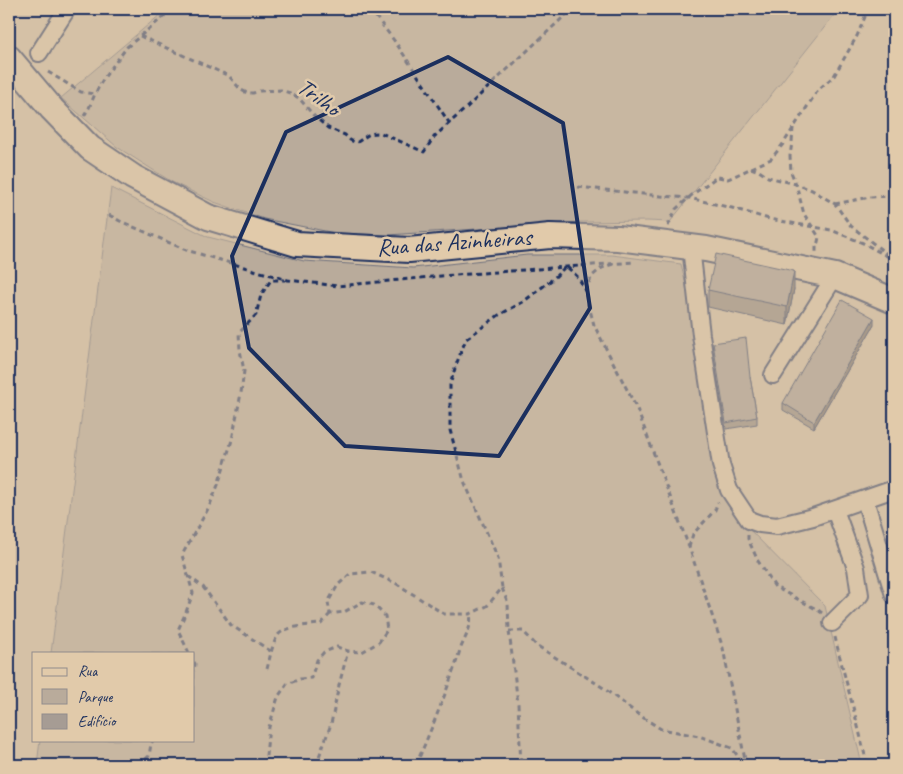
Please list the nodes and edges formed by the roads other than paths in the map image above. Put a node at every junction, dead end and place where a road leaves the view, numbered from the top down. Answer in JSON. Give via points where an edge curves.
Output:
{"nodes":[{"id":1,"x":68,"y":9,"type":"edge"},
{"id":2,"x":39,"y":54,"type":"dead end"},
{"id":3,"x":9,"y":58,"type":"edge"},
{"id":4,"x":691,"y":247,"type":"junction"},
{"id":5,"x":835,"y":276,"type":"junction"},
{"id":6,"x":894,"y":301,"type":"edge"},
{"id":7,"x":773,"y":375,"type":"dead end"},
{"id":8,"x":894,"y":489,"type":"edge"},
{"id":9,"x":865,"y":500,"type":"junction"},
{"id":10,"x":834,"y":510,"type":"junction"},
{"id":11,"x":894,"y":595,"type":"edge"},
{"id":12,"x":832,"y":623,"type":"road end"}],
"edges":[{"from":1,"to":2,"type":"street"},
{"from":3,"to":4,"type":"street","name":"Rua das Azinheiras","via":[[90,148],[132,177],[208,217],[298,244],[409,250],[550,236],[618,238]]},
{"from":4,"to":5,"type":"street","name":"Rua das Azinheiras"},
{"from":4,"to":10,"type":"street","via":[[700,335],[721,465],[729,490],[749,520],[760,524],[777,526]]},
{"from":5,"to":6,"type":"street","name":"Rua das Azinheiras"},
{"from":5,"to":7,"type":"street"},
{"from":8,"to":9,"type":"street"},
{"from":9,"to":10,"type":"street"},
{"from":9,"to":11,"type":"street"},
{"from":10,"to":12,"type":"street","via":[[856,568],[860,596]]}]}
